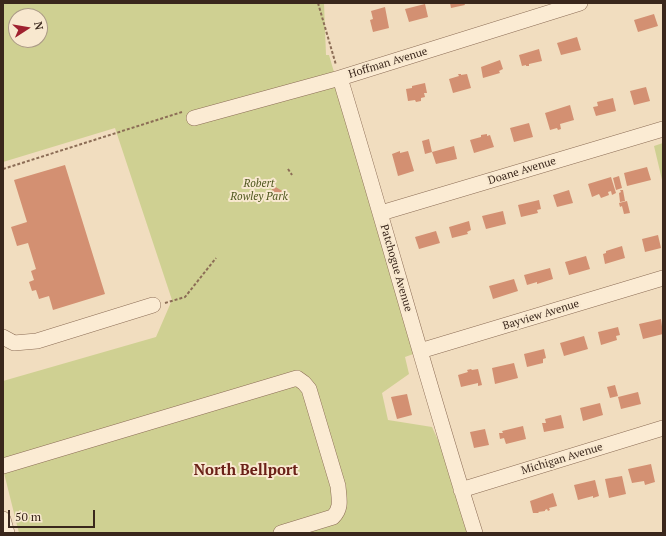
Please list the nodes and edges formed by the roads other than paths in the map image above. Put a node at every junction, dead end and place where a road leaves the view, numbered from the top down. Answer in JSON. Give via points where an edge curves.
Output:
{"nodes":[{"id":1,"x":580,"y":3,"type":"edge"},
{"id":2,"x":340,"y":78,"type":"junction"},
{"id":3,"x":190,"y":117,"type":"road end"},
{"id":4,"x":663,"y":129,"type":"edge"},
{"id":5,"x":381,"y":212,"type":"junction"},
{"id":6,"x":663,"y":278,"type":"edge"},
{"id":7,"x":153,"y":305,"type":"road end"},
{"id":8,"x":3,"y":337,"type":"edge"},
{"id":9,"x":420,"y":351,"type":"junction"},
{"id":10,"x":663,"y":428,"type":"edge"},
{"id":11,"x":3,"y":466,"type":"edge"},
{"id":12,"x":461,"y":490,"type":"junction"},
{"id":13,"x":3,"y":519,"type":"edge"},
{"id":14,"x":7,"y":533,"type":"edge"},
{"id":15,"x":281,"y":533,"type":"edge"},
{"id":16,"x":475,"y":533,"type":"edge"}],
"edges":[{"from":1,"to":2,"type":"street","name":"Hoffman Avenue"},
{"from":2,"to":3,"type":"street","name":"Hoffman Avenue"},
{"from":2,"to":5,"type":"street","name":"Patchogue Avenue"},
{"from":4,"to":5,"type":"street","name":"Doane Avenue"},
{"from":5,"to":9,"type":"street","name":"Patchogue Avenue"},
{"from":6,"to":9,"type":"street","name":"Bayview Avenue"},
{"from":7,"to":8,"type":"street","via":[[37,341],[14,342]]},
{"from":9,"to":12,"type":"street","name":"Patchogue Avenue"},
{"from":10,"to":12,"type":"street","name":"Michigan Avenue"},
{"from":11,"to":15,"type":"street","via":[[297,378],[309,389],[338,486],[340,503],[338,512],[333,517]]},
{"from":12,"to":16,"type":"street","name":"Patchogue Avenue"},
{"from":13,"to":14,"type":"street"}]}
